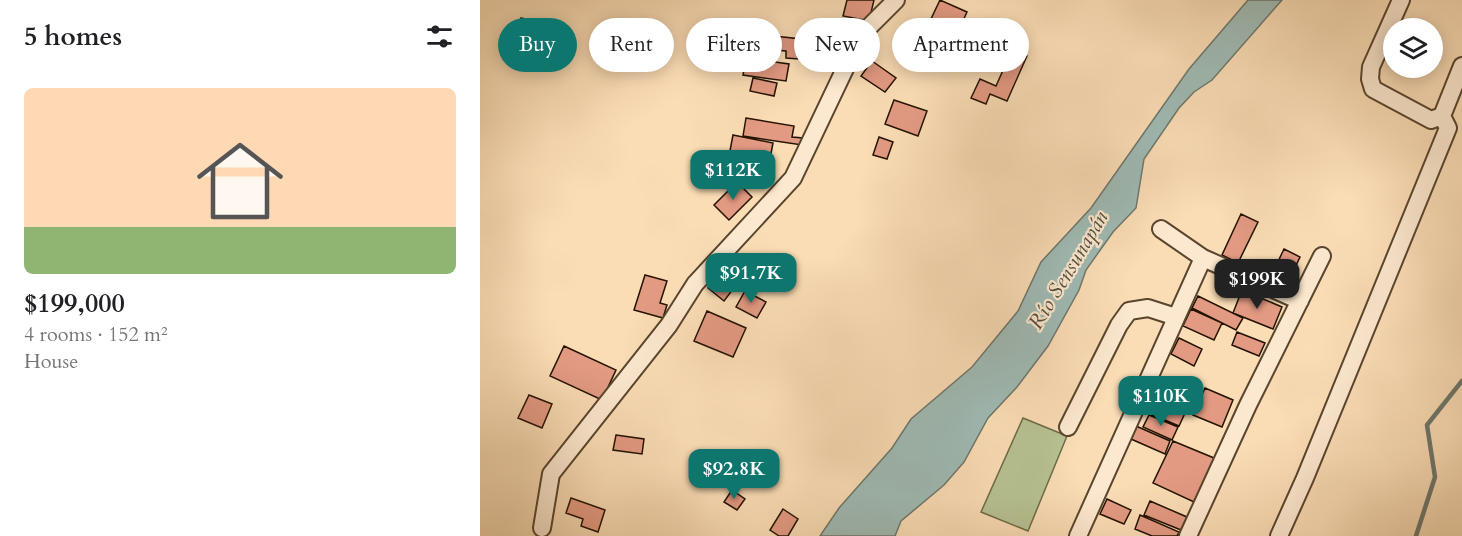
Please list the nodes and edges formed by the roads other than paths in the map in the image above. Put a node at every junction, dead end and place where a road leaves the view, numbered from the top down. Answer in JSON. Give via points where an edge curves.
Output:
{"nodes":[{"id":1,"x":896,"y":0,"type":"edge"},
{"id":2,"x":1401,"y":0,"type":"edge"},
{"id":3,"x":1462,"y":66,"type":"edge"},
{"id":4,"x":1442,"y":116,"type":"junction"},
{"id":5,"x":1161,"y":229,"type":"dead end"},
{"id":6,"x":1322,"y":256,"type":"dead end"},
{"id":7,"x":1203,"y":258,"type":"junction"},
{"id":8,"x":1300,"y":301,"type":"junction"},
{"id":9,"x":1176,"y":317,"type":"junction"},
{"id":10,"x":1068,"y":427,"type":"dead end"},
{"id":11,"x":542,"y":528,"type":"dead end"},
{"id":12,"x":1078,"y":536,"type":"edge"},
{"id":13,"x":1188,"y":536,"type":"edge"},
{"id":14,"x":1279,"y":536,"type":"edge"}],
"edges":[{"from":1,"to":11,"type":"street","via":[[861,35],[793,178],[695,284],[669,325],[551,474]]},
{"from":2,"to":4,"type":"street","via":[[1371,67],[1373,89],[1431,120]]},
{"from":3,"to":4,"type":"street"},
{"from":4,"to":14,"type":"street","via":[[1448,128]]},
{"from":5,"to":7,"type":"street"},
{"from":6,"to":8,"type":"street"},
{"from":7,"to":8,"type":"street"},
{"from":7,"to":9,"type":"street"},
{"from":8,"to":13,"type":"street"},
{"from":9,"to":10,"type":"street","via":[[1148,308],[1129,311]]},
{"from":9,"to":12,"type":"street"}]}
